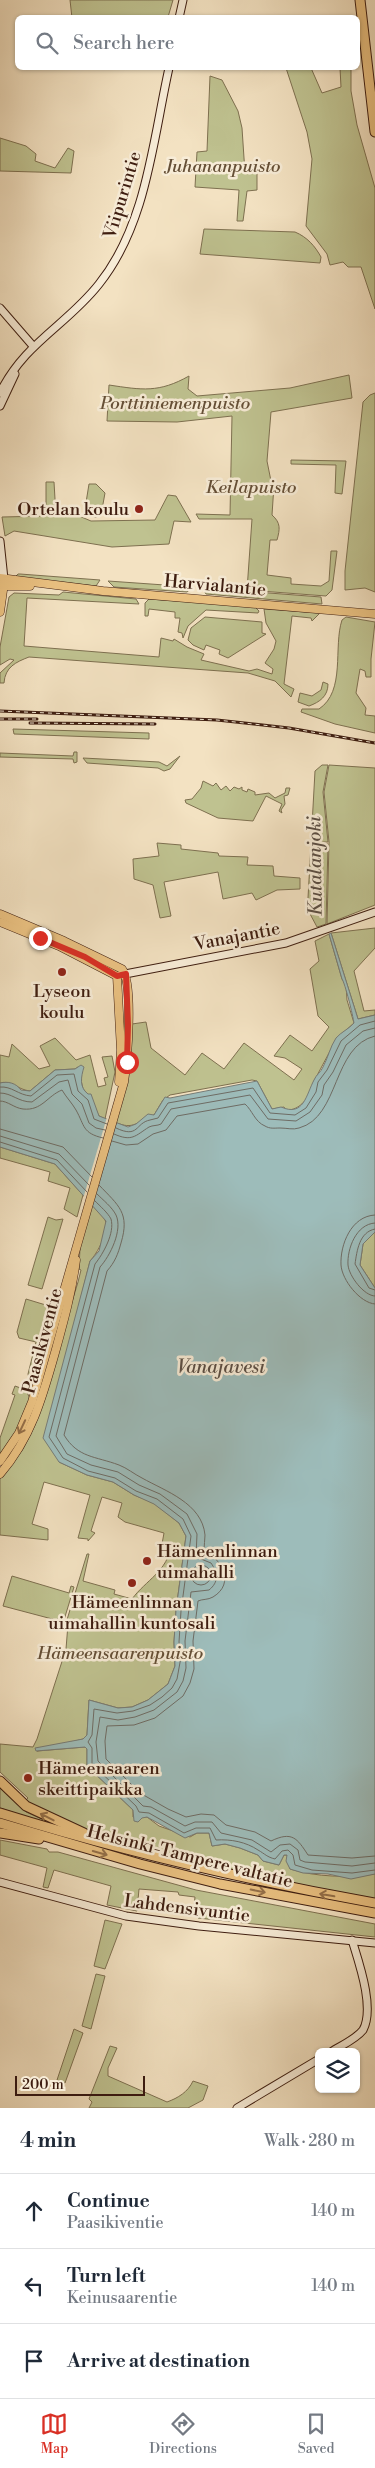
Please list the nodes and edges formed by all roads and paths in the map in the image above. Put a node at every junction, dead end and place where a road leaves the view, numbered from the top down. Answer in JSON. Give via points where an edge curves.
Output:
{"nodes":[{"id":1,"x":183,"y":0,"type":"edge"},
{"id":2,"x":360,"y":0,"type":"edge"},
{"id":3,"x":180,"y":15,"type":"edge"},
{"id":4,"x":169,"y":70,"type":"edge"},
{"id":5,"x":375,"y":132,"type":"edge"},
{"id":6,"x":0,"y":308,"type":"edge"},
{"id":7,"x":33,"y":346,"type":"junction"},
{"id":8,"x":25,"y":356,"type":"junction"},
{"id":9,"x":0,"y":393,"type":"edge"},
{"id":10,"x":0,"y":406,"type":"edge"},
{"id":11,"x":0,"y":541,"type":"edge"},
{"id":12,"x":2,"y":582,"type":"edge"},
{"id":13,"x":0,"y":612,"type":"edge"},
{"id":14,"x":375,"y":614,"type":"edge"},
{"id":15,"x":375,"y":912,"type":"edge"},
{"id":16,"x":0,"y":914,"type":"edge"},
{"id":17,"x":0,"y":922,"type":"edge"},
{"id":18,"x":122,"y":973,"type":"junction"},
{"id":19,"x":79,"y":1236,"type":"junction"},
{"id":20,"x":0,"y":1460,"type":"edge"},
{"id":21,"x":0,"y":1474,"type":"edge"},
{"id":22,"x":0,"y":1781,"type":"edge"},
{"id":23,"x":0,"y":1813,"type":"edge"},
{"id":24,"x":0,"y":1823,"type":"edge"},
{"id":25,"x":0,"y":1834,"type":"edge"},
{"id":26,"x":54,"y":1839,"type":"junction"},
{"id":27,"x":107,"y":1844,"type":"junction"},
{"id":28,"x":0,"y":1882,"type":"edge"},
{"id":29,"x":375,"y":1903,"type":"edge"},
{"id":30,"x":375,"y":1913,"type":"edge"},
{"id":31,"x":352,"y":1940,"type":"junction"},
{"id":32,"x":375,"y":1943,"type":"edge"},
{"id":33,"x":337,"y":2048,"type":"edge"},
{"id":34,"x":315,"y":2061,"type":"edge"},
{"id":35,"x":238,"y":2108,"type":"edge"}],
"edges":[{"from":1,"to":3,"type":"main road"},
{"from":2,"to":5,"type":"highway"},
{"from":4,"to":7,"type":"main road","name":"Viipurintie","via":[[144,186],[120,250],[93,291]]},
{"from":6,"to":7,"type":"main road"},
{"from":7,"to":8,"type":"main road","name":"Viipurintie"},
{"from":8,"to":9,"type":"main road","name":"Viipurintie"},
{"from":8,"to":10,"type":"main road","name":"Viipurintie"},
{"from":11,"to":12,"type":"main road"},
{"from":12,"to":13,"type":"main road"},
{"from":12,"to":14,"type":"main road","name":"Harvialantie"},
{"from":15,"to":18,"type":"main road","name":"Vanajantie","via":[[286,943]]},
{"from":16,"to":18,"type":"main road","via":[[64,941]]},
{"from":17,"to":18,"type":"main road"},
{"from":18,"to":19,"type":"main road","name":"Paasikiventie","via":[[119,1094]]},
{"from":19,"to":20,"type":"main road","name":"Paasikiventie","one_way":true,"via":[[28,1412],[14,1442]]},
{"from":19,"to":21,"type":"main road","name":"Paasikiventie","via":[[72,1291],[38,1410],[20,1448]]},
{"from":27,"to":22,"type":"highway","one_way":true,"via":[[35,1811]]},
{"from":23,"to":27,"type":"highway","name":"Helsinki-Tampere valtatie"},
{"from":24,"to":26,"type":"highway","name":"Helsinki-Tampere valtatie"},
{"from":25,"to":26,"type":"highway"},
{"from":26,"to":30,"type":"highway","name":"Helsinki-Tampere valtatie","one_way":true,"via":[[220,1884]]},
{"from":29,"to":27,"type":"highway","name":"Helsinki-Tampere valtatie","one_way":true,"via":[[209,1871]]},
{"from":28,"to":31,"type":"main road","name":"Lahdensivuntie","via":[[126,1916]]},
{"from":31,"to":32,"type":"main road","name":"Lahdensivuntie"},
{"from":31,"to":33,"type":"main road","via":[[369,1997],[370,2012],[365,2028]]},
{"from":34,"to":35,"type":"main road"}]}
